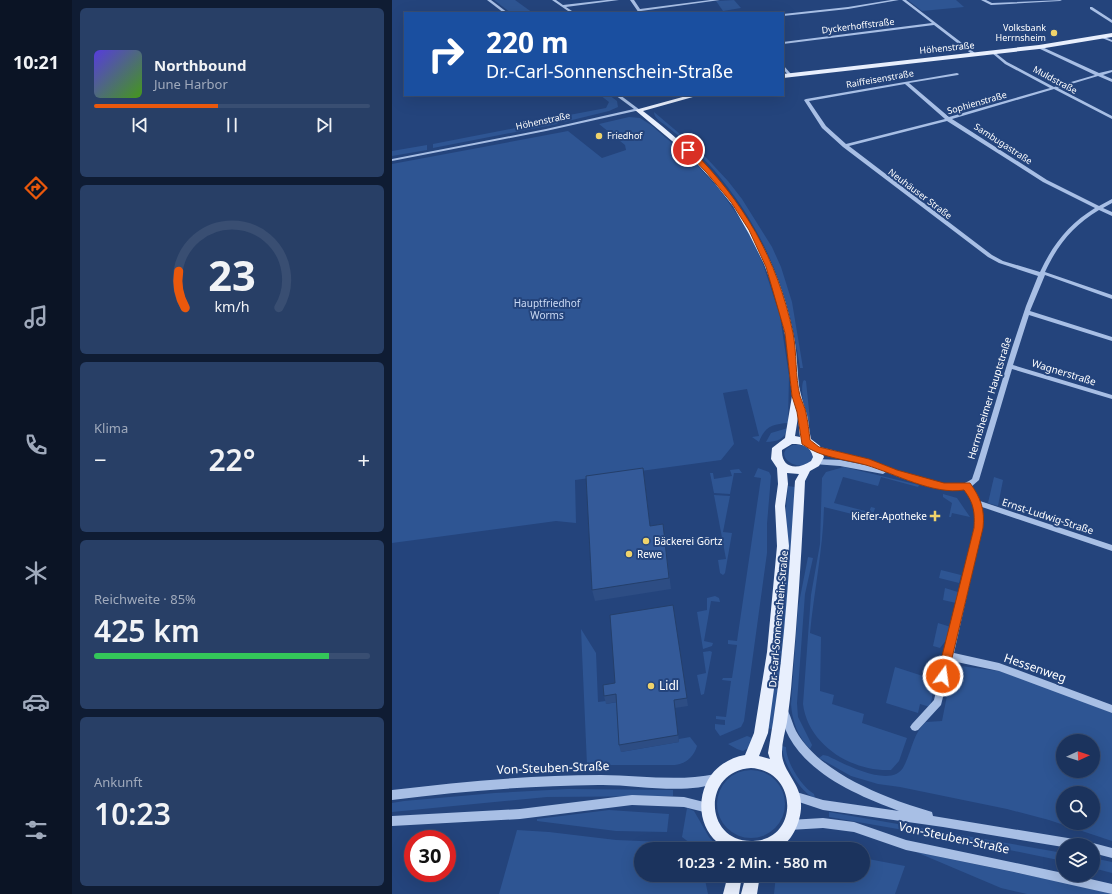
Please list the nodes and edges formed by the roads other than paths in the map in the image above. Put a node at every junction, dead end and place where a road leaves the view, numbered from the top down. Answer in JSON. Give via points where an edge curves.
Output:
{"nodes":[{"id":1,"x":489,"y":0,"type":"edge"},
{"id":2,"x":554,"y":0,"type":"edge"},
{"id":3,"x":617,"y":0,"type":"edge"},
{"id":4,"x":633,"y":0,"type":"edge"},
{"id":5,"x":718,"y":0,"type":"edge"},
{"id":6,"x":897,"y":0,"type":"edge"},
{"id":7,"x":904,"y":0,"type":"edge"},
{"id":8,"x":983,"y":0,"type":"edge"},
{"id":9,"x":1060,"y":0,"type":"edge"},
{"id":10,"x":578,"y":2,"type":"edge"},
{"id":11,"x":562,"y":6,"type":"junction"},
{"id":12,"x":1091,"y":8,"type":"dead end"},
{"id":13,"x":640,"y":11,"type":"edge"},
{"id":14,"x":505,"y":12,"type":"edge"},
{"id":15,"x":571,"y":12,"type":"edge"},
{"id":16,"x":784,"y":15,"type":"edge"},
{"id":17,"x":1112,"y":22,"type":"edge"},
{"id":18,"x":936,"y":24,"type":"junction"},
{"id":19,"x":1112,"y":35,"type":"edge"},
{"id":20,"x":1103,"y":37,"type":"junction"},
{"id":21,"x":1112,"y":41,"type":"edge"},
{"id":22,"x":784,"y":43,"type":"edge"},
{"id":23,"x":1039,"y":47,"type":"junction"},
{"id":24,"x":993,"y":52,"type":"junction"},
{"id":25,"x":974,"y":54,"type":"junction"},
{"id":26,"x":784,"y":67,"type":"edge"},
{"id":27,"x":1112,"y":71,"type":"edge"},
{"id":28,"x":956,"y":74,"type":"dead end"},
{"id":29,"x":790,"y":75,"type":"junction"},
{"id":30,"x":1098,"y":75,"type":"junction"},
{"id":31,"x":784,"y":76,"type":"edge"},
{"id":32,"x":1112,"y":81,"type":"edge"},
{"id":33,"x":906,"y":83,"type":"junction"},
{"id":34,"x":1055,"y":89,"type":"junction"},
{"id":35,"x":618,"y":96,"type":"edge"},
{"id":36,"x":691,"y":96,"type":"edge"},
{"id":37,"x":806,"y":100,"type":"joint"},
{"id":38,"x":638,"y":110,"type":"junction"},
{"id":39,"x":1112,"y":118,"type":"edge"},
{"id":40,"x":948,"y":119,"type":"junction"},
{"id":41,"x":845,"y":146,"type":"junction"},
{"id":42,"x":392,"y":160,"type":"edge"},
{"id":43,"x":1112,"y":201,"type":"edge"},
{"id":44,"x":1098,"y":208,"type":"junction"},
{"id":45,"x":1112,"y":214,"type":"edge"},
{"id":46,"x":1042,"y":274,"type":"junction"},
{"id":47,"x":1112,"y":297,"type":"edge"},
{"id":48,"x":1027,"y":312,"type":"junction"},
{"id":49,"x":1112,"y":338,"type":"edge"},
{"id":50,"x":1010,"y":366,"type":"junction"},
{"id":51,"x":796,"y":396,"type":"junction"},
{"id":52,"x":1112,"y":397,"type":"edge"},
{"id":53,"x":790,"y":440,"type":"junction"},
{"id":54,"x":806,"y":442,"type":"junction"},
{"id":55,"x":816,"y":450,"type":"junction"},
{"id":56,"x":817,"y":462,"type":"junction"},
{"id":57,"x":782,"y":467,"type":"junction"},
{"id":58,"x":806,"y":470,"type":"junction"},
{"id":59,"x":895,"y":473,"type":"junction"},
{"id":60,"x":966,"y":486,"type":"junction"},
{"id":61,"x":978,"y":503,"type":"junction"},
{"id":62,"x":1112,"y":548,"type":"edge"},
{"id":63,"x":948,"y":656,"type":"junction"},
{"id":64,"x":783,"y":705,"type":"junction"},
{"id":65,"x":1112,"y":709,"type":"edge"},
{"id":66,"x":915,"y":727,"type":"dead end"},
{"id":67,"x":750,"y":760,"type":"junction"},
{"id":68,"x":780,"y":772,"type":"junction"},
{"id":69,"x":716,"y":779,"type":"junction"},
{"id":70,"x":392,"y":795,"type":"edge"},
{"id":71,"x":793,"y":796,"type":"junction"},
{"id":72,"x":708,"y":808,"type":"junction"},
{"id":73,"x":392,"y":820,"type":"edge"},
{"id":74,"x":943,"y":822,"type":"junction"},
{"id":75,"x":789,"y":825,"type":"junction"},
{"id":76,"x":1056,"y":841,"type":"edge"},
{"id":77,"x":727,"y":842,"type":"edge"},
{"id":78,"x":772,"y":842,"type":"edge"},
{"id":79,"x":1100,"y":850,"type":"edge"},
{"id":80,"x":1112,"y":853,"type":"edge"},
{"id":81,"x":734,"y":882,"type":"edge"},
{"id":82,"x":752,"y":882,"type":"edge"},
{"id":83,"x":1112,"y":889,"type":"edge"},
{"id":84,"x":731,"y":894,"type":"edge"},
{"id":85,"x":749,"y":894,"type":"edge"}],
"edges":[{"from":1,"to":14,"type":"street"},
{"from":2,"to":11,"type":"street"},
{"from":3,"to":10,"type":"street"},
{"from":4,"to":13,"type":"street"},
{"from":5,"to":13,"type":"street"},
{"from":6,"to":16,"type":"street"},
{"from":7,"to":18,"type":"street"},
{"from":8,"to":9,"type":"street","via":[[989,4]]},
{"from":10,"to":11,"type":"street"},
{"from":11,"to":15,"type":"street"},
{"from":12,"to":17,"type":"street"},
{"from":18,"to":22,"type":"street","name":"Dyckerhoffstraße"},
{"from":18,"to":25,"type":"street"},
{"from":19,"to":20,"type":"main road","name":"Höhenstraße"},
{"from":20,"to":21,"type":"street"},
{"from":20,"to":23,"type":"main road","name":"Höhenstraße"},
{"from":23,"to":24,"type":"main road","name":"Höhenstraße"},
{"from":23,"to":30,"type":"street"},
{"from":24,"to":25,"type":"main road","name":"Höhenstraße"},
{"from":24,"to":34,"type":"street","name":"Muldstraße","via":[[1006,63]]},
{"from":25,"to":29,"type":"main road","name":"Höhenstraße"},
{"from":26,"to":29,"type":"street"},
{"from":27,"to":30,"type":"street","name":"Sophienstraße"},
{"from":28,"to":33,"type":"street","name":"Raiffeisenstraße"},
{"from":29,"to":31,"type":"main road","name":"Höhenstraße"},
{"from":30,"to":32,"type":"street"},
{"from":30,"to":34,"type":"street","name":"Sophienstraße"},
{"from":33,"to":37,"type":"street","name":"Raiffeisenstraße"},
{"from":33,"to":40,"type":"street","name":"Sambugastraße"},
{"from":34,"to":39,"type":"street","name":"Muldstraße"},
{"from":34,"to":40,"type":"street","name":"Sophienstraße"},
{"from":35,"to":38,"type":"street"},
{"from":36,"to":38,"type":"main road","name":"Höhenstraße"},
{"from":37,"to":41,"type":"street","name":"Neuhäuser Straße","via":[[824,127]]},
{"from":38,"to":42,"type":"street","name":"Höhenstraße"},
{"from":38,"to":51,"type":"main road","via":[[677,140],[704,166],[733,200],[752,230],[770,267],[785,315]]},
{"from":40,"to":41,"type":"street","name":"Sophienstraße"},
{"from":40,"to":44,"type":"street","name":"Sambugastraße","via":[[1045,181]]},
{"from":41,"to":46,"type":"street","name":"Neuhäuser Straße","via":[[990,256],[1001,262]]},
{"from":43,"to":44,"type":"street","name":"Herrnsheimer Hauptstraße"},
{"from":44,"to":45,"type":"street","name":"Sambugastraße"},
{"from":44,"to":46,"type":"street","name":"Herrnsheimer Hauptstraße","via":[[1073,227],[1062,240]]},
{"from":46,"to":47,"type":"street","name":"Neuhäuser Straße"},
{"from":46,"to":48,"type":"street","name":"Herrnsheimer Hauptstraße"},
{"from":48,"to":49,"type":"street"},
{"from":48,"to":50,"type":"street","name":"Herrnsheimer Hauptstraße"},
{"from":50,"to":52,"type":"street","name":"Wagnerstraße"},
{"from":50,"to":60,"type":"street","name":"Herrnsheimer Hauptstraße","via":[[975,480]]},
{"from":51,"to":53,"type":"main road"},
{"from":51,"to":54,"type":"main road","via":[[802,412]]},
{"from":53,"to":54,"type":"main road"},
{"from":53,"to":57,"type":"main road","via":[[778,448],[776,454],[777,461]]},
{"from":54,"to":55,"type":"main road"},
{"from":55,"to":56,"type":"main road"},
{"from":55,"to":59,"type":"street","via":[[869,463]]},
{"from":56,"to":58,"type":"main road"},
{"from":56,"to":59,"type":"street","via":[[840,463]]},
{"from":57,"to":58,"type":"main road"},
{"from":57,"to":67,"type":"main road","name":"Dr.-Carl-Sonnenschein-Straße","via":[[782,561],[768,692],[761,733]]},
{"from":58,"to":64,"type":"main road","name":"Dr.-Carl-Sonnenschein-Straße","via":[[800,481]]},
{"from":59,"to":60,"type":"street","via":[[954,488]]},
{"from":60,"to":61,"type":"street"},
{"from":61,"to":62,"type":"street","name":"Ernst-Ludwig-Straße"},
{"from":61,"to":63,"type":"street","via":[[978,528]]},
{"from":63,"to":65,"type":"street","name":"Hessenweg","via":[[998,667]]},
{"from":63,"to":66,"type":"street","via":[[938,702]]},
{"from":64,"to":68,"type":"main road","name":"Dr.-Carl-Sonnenschein-Straße","via":[[775,753]]},
{"from":64,"to":74,"type":"street","name":"Von-Steuben-Straße","via":[[788,726],[794,737],[807,754],[824,768],[885,801]]},
{"from":67,"to":68,"type":"main road","via":[[764,763]]},
{"from":67,"to":69,"type":"main road","via":[[729,767]]},
{"from":68,"to":71,"type":"main road"},
{"from":69,"to":70,"type":"street","name":"Von-Steuben-Straße","via":[[690,783],[601,780],[523,783]]},
{"from":69,"to":72,"type":"main road","via":[[710,790]]},
{"from":71,"to":74,"type":"street","name":"Von-Steuben-Straße","via":[[823,805]]},
{"from":71,"to":75,"type":"main road","via":[[793,813]]},
{"from":72,"to":73,"type":"street","via":[[684,802],[632,800],[520,814]]},
{"from":72,"to":77,"type":"main road","via":[[713,826]]},
{"from":74,"to":76,"type":"street","name":"Von-Steuben-Straße"},
{"from":75,"to":78,"type":"main road"},
{"from":75,"to":83,"type":"street","name":"Von-Steuben-Straße","via":[[823,823],[854,827],[906,845]]},
{"from":79,"to":80,"type":"street"},
{"from":81,"to":84,"type":"main road"},
{"from":82,"to":85,"type":"main road"}]}
